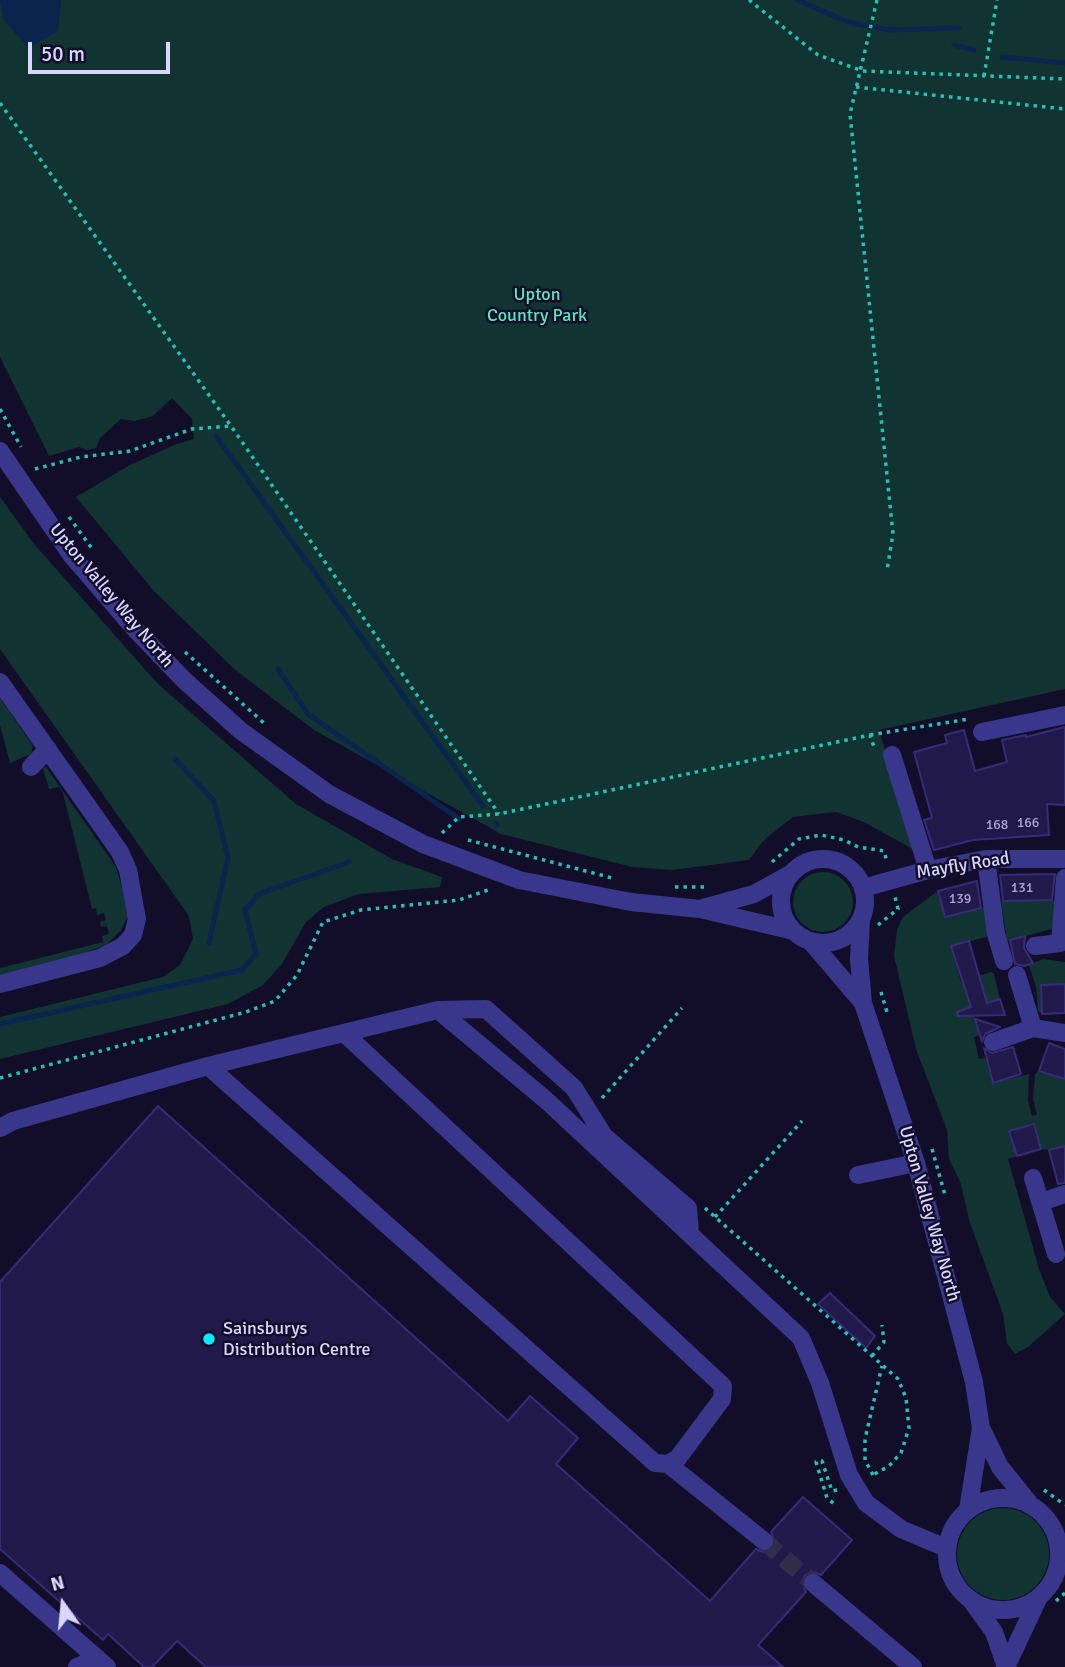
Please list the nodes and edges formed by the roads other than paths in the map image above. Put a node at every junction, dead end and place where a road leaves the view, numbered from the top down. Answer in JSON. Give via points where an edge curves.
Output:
{"nodes":[{"id":1,"x":0,"y":451,"type":"edge"},
{"id":2,"x":0,"y":682,"type":"edge"},
{"id":3,"x":1065,"y":715,"type":"edge"},
{"id":4,"x":982,"y":732,"type":"dead end"},
{"id":5,"x":48,"y":750,"type":"junction"},
{"id":6,"x":885,"y":757,"type":"road end"},
{"id":7,"x":32,"y":766,"type":"dead end"},
{"id":8,"x":986,"y":859,"type":"junction"},
{"id":9,"x":1065,"y":859,"type":"edge"},
{"id":10,"x":928,"y":870,"type":"junction"},
{"id":11,"x":791,"y":873,"type":"junction"},
{"id":12,"x":1065,"y":877,"type":"edge"},
{"id":13,"x":863,"y":888,"type":"junction"},
{"id":14,"x":700,"y":909,"type":"junction"},
{"id":15,"x":861,"y":920,"type":"junction"},
{"id":16,"x":794,"y":931,"type":"junction"},
{"id":17,"x":811,"y":942,"type":"junction"},
{"id":18,"x":1035,"y":946,"type":"dead end"},
{"id":19,"x":1003,"y":961,"type":"dead end"},
{"id":20,"x":1017,"y":975,"type":"dead end"},
{"id":21,"x":0,"y":984,"type":"edge"},
{"id":22,"x":863,"y":1003,"type":"junction"},
{"id":23,"x":438,"y":1010,"type":"junction"},
{"id":24,"x":1033,"y":1028,"type":"junction"},
{"id":25,"x":1063,"y":1032,"type":"edge"},
{"id":26,"x":344,"y":1033,"type":"junction"},
{"id":27,"x":993,"y":1042,"type":"dead end"},
{"id":28,"x":208,"y":1066,"type":"junction"},
{"id":29,"x":0,"y":1128,"type":"edge"},
{"id":30,"x":916,"y":1163,"type":"junction"},
{"id":31,"x":858,"y":1175,"type":"dead end"},
{"id":32,"x":1033,"y":1178,"type":"dead end"},
{"id":33,"x":1065,"y":1195,"type":"edge"},
{"id":34,"x":1041,"y":1202,"type":"junction"},
{"id":35,"x":690,"y":1234,"type":"junction"},
{"id":36,"x":1056,"y":1254,"type":"dead end"},
{"id":37,"x":981,"y":1428,"type":"junction"},
{"id":38,"x":668,"y":1464,"type":"junction"},
{"id":39,"x":1029,"y":1503,"type":"junction"},
{"id":40,"x":968,"y":1510,"type":"junction"},
{"id":41,"x":1059,"y":1530,"type":"edge"},
{"id":42,"x":764,"y":1541,"type":"tunnel mouth"},
{"id":43,"x":946,"y":1548,"type":"junction"},
{"id":44,"x":0,"y":1573,"type":"edge"},
{"id":45,"x":1060,"y":1574,"type":"edge"},
{"id":46,"x":813,"y":1583,"type":"tunnel mouth"},
{"id":47,"x":1039,"y":1597,"type":"junction"},
{"id":48,"x":973,"y":1602,"type":"junction"},
{"id":49,"x":102,"y":1663,"type":"edge"},
{"id":50,"x":77,"y":1667,"type":"edge"},
{"id":51,"x":913,"y":1667,"type":"edge"},
{"id":52,"x":1006,"y":1667,"type":"edge"}],
"edges":[{"from":1,"to":14,"type":"street","name":"Upton Valley Way North","via":[[72,556],[134,628],[241,731],[328,794],[423,844],[519,880],[631,902]]},
{"from":2,"to":5,"type":"street"},
{"from":3,"to":4,"type":"street"},
{"from":5,"to":7,"type":"street"},
{"from":5,"to":21,"type":"street","via":[[120,852],[137,919],[128,941],[100,958]]},
{"from":6,"to":10,"type":"street"},
{"from":8,"to":9,"type":"street","name":"Mayfly Road"},
{"from":8,"to":10,"type":"street","name":"Mayfly Road"},
{"from":8,"to":19,"type":"street"},
{"from":10,"to":13,"type":"street","name":"Mayfly Road"},
{"from":11,"to":13,"type":"street","via":[[814,859],[828,859],[852,870]]},
{"from":11,"to":14,"type":"street","name":"Upton Valley Way North","via":[[754,894]]},
{"from":11,"to":16,"type":"street","via":[[780,900]]},
{"from":12,"to":18,"type":"street","via":[[1060,943]]},
{"from":13,"to":15,"type":"street"},
{"from":14,"to":16,"type":"street","name":"Upton Valley Way North"},
{"from":15,"to":17,"type":"street","via":[[835,942]]},
{"from":15,"to":22,"type":"street","name":"Upton Valley Way North"},
{"from":16,"to":17,"type":"street"},
{"from":17,"to":22,"type":"street","name":"Upton Valley Way North"},
{"from":20,"to":24,"type":"street"},
{"from":22,"to":30,"type":"street","name":"Upton Valley Way North"},
{"from":23,"to":26,"type":"street"},
{"from":23,"to":35,"type":"street","via":[[545,1100]]},
{"from":23,"to":35,"type":"street","via":[[486,1009],[575,1088],[604,1136],[688,1208]]},
{"from":24,"to":25,"type":"street"},
{"from":24,"to":27,"type":"street"},
{"from":26,"to":28,"type":"street"},
{"from":26,"to":38,"type":"street","via":[[723,1386],[722,1399],[678,1458]]},
{"from":28,"to":29,"type":"street"},
{"from":28,"to":38,"type":"street","via":[[654,1463]]},
{"from":30,"to":31,"type":"street"},
{"from":30,"to":37,"type":"street","name":"Upton Valley Way North","via":[[957,1309]]},
{"from":32,"to":34,"type":"street"},
{"from":33,"to":34,"type":"street"},
{"from":34,"to":36,"type":"street"},
{"from":35,"to":43,"type":"street","via":[[801,1338],[855,1485],[866,1503],[901,1530]]},
{"from":37,"to":39,"type":"street","name":"Upton Valley Way North","via":[[1000,1467]]},
{"from":37,"to":40,"type":"street","name":"Upton Valley Way North"},
{"from":38,"to":42,"type":"street"},
{"from":39,"to":40,"type":"street","via":[[992,1498]]},
{"from":39,"to":41,"type":"street"},
{"from":40,"to":43,"type":"street","via":[[953,1527]]},
{"from":41,"to":45,"type":"street"},
{"from":43,"to":48,"type":"street","via":[[951,1578]]},
{"from":44,"to":49,"type":"street"},
{"from":45,"to":47,"type":"street"},
{"from":46,"to":51,"type":"street"},
{"from":47,"to":48,"type":"street","via":[[1018,1609],[1002,1611]]},
{"from":47,"to":52,"type":"street"},
{"from":48,"to":52,"type":"street","via":[[994,1632]]},
{"from":49,"to":50,"type":"street"}]}
